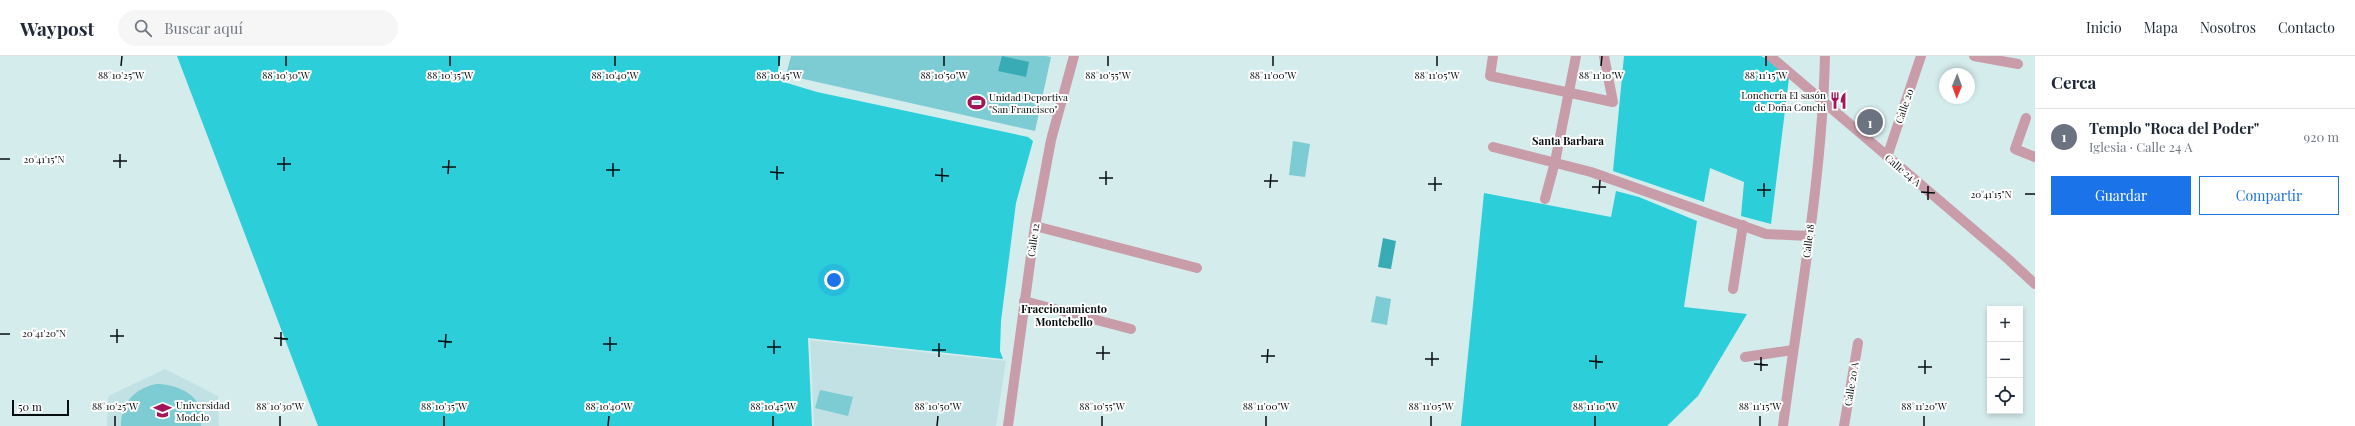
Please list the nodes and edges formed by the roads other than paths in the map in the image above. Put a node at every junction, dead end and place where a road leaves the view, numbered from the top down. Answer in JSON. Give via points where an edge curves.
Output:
{"nodes":[{"id":1,"x":1074,"y":56,"type":"edge"},
{"id":2,"x":1493,"y":56,"type":"edge"},
{"id":3,"x":1576,"y":56,"type":"edge"},
{"id":4,"x":1604,"y":56,"type":"edge"},
{"id":5,"x":1770,"y":56,"type":"edge"},
{"id":6,"x":1825,"y":56,"type":"edge"},
{"id":7,"x":1921,"y":56,"type":"edge"},
{"id":8,"x":1974,"y":56,"type":"edge"},
{"id":9,"x":2018,"y":64,"type":"dead end"},
{"id":10,"x":1569,"y":93,"type":"junction"},
{"id":11,"x":1824,"y":102,"type":"junction"},
{"id":12,"x":2026,"y":118,"type":"dead end"},
{"id":13,"x":1493,"y":147,"type":"dead end"},
{"id":14,"x":1887,"y":157,"type":"junction"},
{"id":15,"x":2035,"y":157,"type":"edge"},
{"id":16,"x":1555,"y":162,"type":"junction"},
{"id":17,"x":1545,"y":199,"type":"dead end"},
{"id":18,"x":1035,"y":226,"type":"junction"},
{"id":19,"x":1743,"y":226,"type":"junction"},
{"id":20,"x":1809,"y":236,"type":"junction"},
{"id":21,"x":1197,"y":268,"type":"dead end"},
{"id":22,"x":2035,"y":284,"type":"edge"},
{"id":23,"x":1733,"y":289,"type":"dead end"},
{"id":24,"x":1024,"y":301,"type":"junction"},
{"id":25,"x":1131,"y":329,"type":"dead end"},
{"id":26,"x":1858,"y":343,"type":"dead end"},
{"id":27,"x":1793,"y":350,"type":"junction"},
{"id":28,"x":1745,"y":356,"type":"dead end"},
{"id":29,"x":1008,"y":426,"type":"edge"},
{"id":30,"x":1782,"y":426,"type":"edge"},
{"id":31,"x":1844,"y":426,"type":"edge"}],
"edges":[{"from":1,"to":18,"type":"street","name":"Calle 12","via":[[1051,140]]},
{"from":2,"to":10,"type":"street","via":[[1490,76]]},
{"from":3,"to":10,"type":"street"},
{"from":4,"to":10,"type":"street","via":[[1613,102]]},
{"from":5,"to":11,"type":"street","name":"Calle 24 A"},
{"from":6,"to":11,"type":"street","name":"Calle 18"},
{"from":7,"to":14,"type":"street","name":"Calle 20"},
{"from":8,"to":9,"type":"street"},
{"from":10,"to":16,"type":"street"},
{"from":11,"to":14,"type":"street","name":"Calle 24 A"},
{"from":11,"to":20,"type":"street","name":"Calle 18"},
{"from":12,"to":15,"type":"street","via":[[2015,149]]},
{"from":13,"to":16,"type":"street"},
{"from":14,"to":22,"type":"street","name":"Calle 24 A"},
{"from":16,"to":17,"type":"street"},
{"from":16,"to":19,"type":"street","via":[[1591,172]]},
{"from":18,"to":21,"type":"street"},
{"from":18,"to":24,"type":"street","name":"Calle 12"},
{"from":19,"to":20,"type":"street","via":[[1766,234]]},
{"from":19,"to":23,"type":"street"},
{"from":20,"to":27,"type":"street","name":"Calle 18"},
{"from":24,"to":25,"type":"street"},
{"from":24,"to":29,"type":"street","name":"Calle 12"},
{"from":26,"to":31,"type":"street","name":"Calle 20 A"},
{"from":27,"to":28,"type":"street"},
{"from":27,"to":30,"type":"street","name":"Calle 18"}]}
